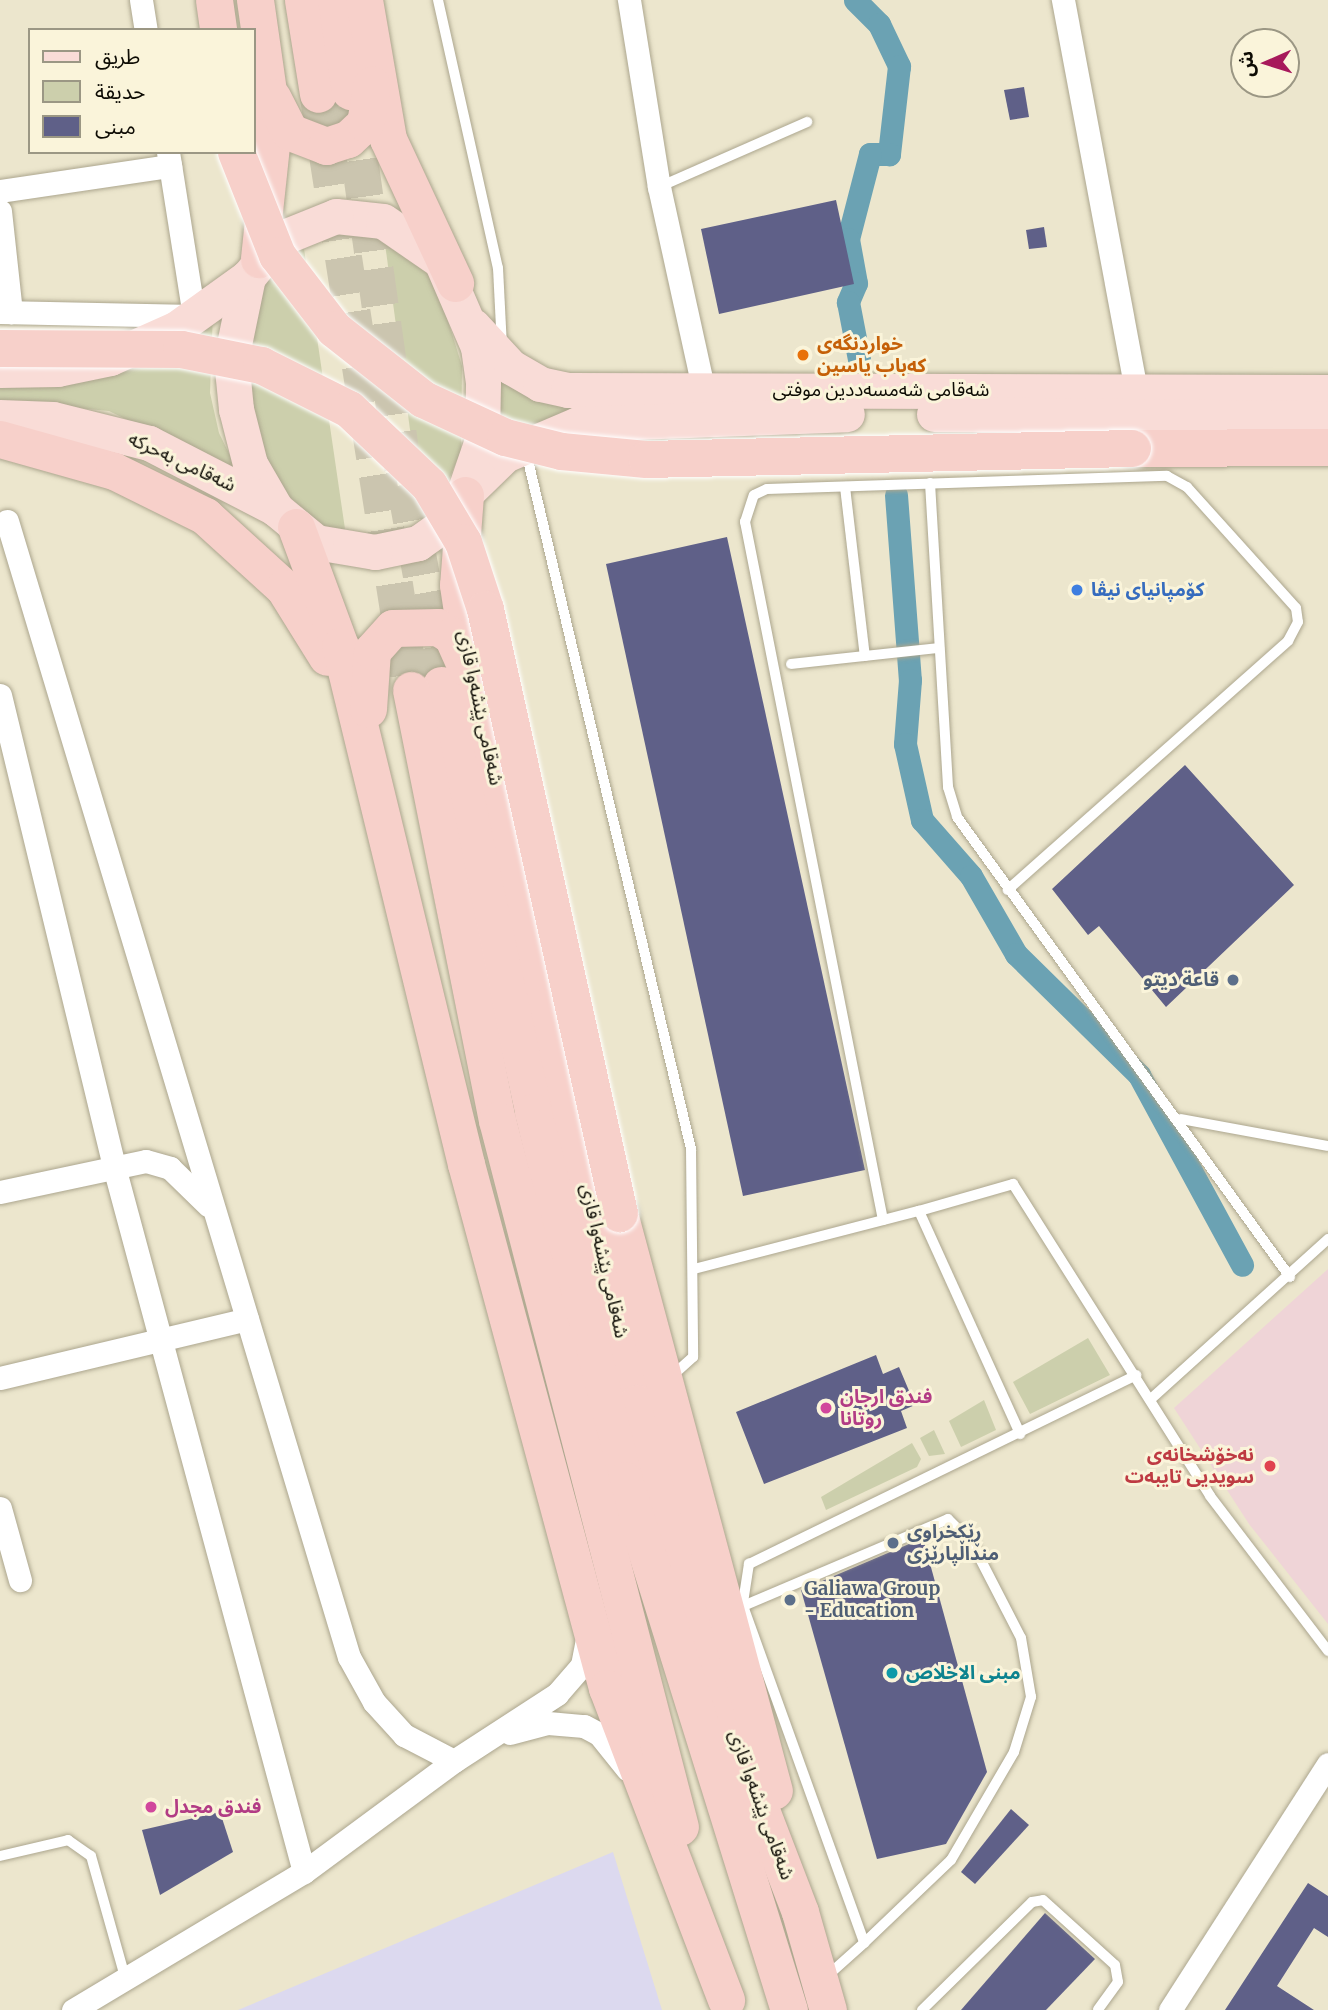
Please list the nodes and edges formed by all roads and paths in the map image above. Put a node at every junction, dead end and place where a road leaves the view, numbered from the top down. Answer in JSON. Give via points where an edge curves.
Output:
{"nodes":[{"id":1,"x":141,"y":0,"type":"edge"},
{"id":2,"x":214,"y":0,"type":"edge"},
{"id":3,"x":255,"y":0,"type":"edge"},
{"id":4,"x":303,"y":0,"type":"edge"},
{"id":5,"x":336,"y":0,"type":"edge"},
{"id":6,"x":364,"y":0,"type":"edge"},
{"id":7,"x":438,"y":0,"type":"edge"},
{"id":8,"x":629,"y":0,"type":"edge"},
{"id":9,"x":1063,"y":0,"type":"edge"},
{"id":10,"x":146,"y":28,"type":"edge"},
{"id":11,"x":218,"y":28,"type":"edge"},
{"id":12,"x":372,"y":53,"type":"junction"},
{"id":13,"x":269,"y":86,"type":"junction"},
{"id":14,"x":807,"y":122,"type":"dead end"},
{"id":15,"x":237,"y":154,"type":"edge"},
{"id":16,"x":169,"y":159,"type":"edge"},
{"id":17,"x":659,"y":187,"type":"junction"},
{"id":18,"x":0,"y":191,"type":"edge"},
{"id":19,"x":0,"y":211,"type":"edge"},
{"id":20,"x":253,"y":268,"type":"junction"},
{"id":21,"x":460,"y":298,"type":"junction"},
{"id":22,"x":5,"y":312,"type":"edge"},
{"id":23,"x":194,"y":316,"type":"junction"},
{"id":24,"x":0,"y":348,"type":"edge"},
{"id":25,"x":498,"y":356,"type":"junction"},
{"id":26,"x":0,"y":370,"type":"edge"},
{"id":27,"x":1136,"y":389,"type":"junction"},
{"id":28,"x":704,"y":391,"type":"junction"},
{"id":29,"x":1328,"y":392,"type":"edge"},
{"id":30,"x":0,"y":417,"type":"edge"},
{"id":31,"x":1328,"y":418,"type":"edge"},
{"id":32,"x":0,"y":439,"type":"edge"},
{"id":33,"x":524,"y":445,"type":"junction"},
{"id":34,"x":1328,"y":447,"type":"edge"},
{"id":35,"x":930,"y":483,"type":"junction"},
{"id":36,"x":845,"y":487,"type":"junction"},
{"id":37,"x":465,"y":495,"type":"junction"},
{"id":38,"x":286,"y":518,"type":"junction"},
{"id":39,"x":7,"y":521,"type":"dead end"},
{"id":40,"x":939,"y":648,"type":"junction"},
{"id":41,"x":865,"y":656,"type":"junction"},
{"id":42,"x":791,"y":664,"type":"dead end"},
{"id":43,"x":442,"y":686,"type":"junction"},
{"id":44,"x":0,"y":695,"type":"edge"},
{"id":45,"x":374,"y":775,"type":"junction"},
{"id":46,"x":388,"y":833,"type":"junction"},
{"id":47,"x":1008,"y":890,"type":"junction"},
{"id":48,"x":1181,"y":1119,"type":"junction"},
{"id":49,"x":1328,"y":1146,"type":"edge"},
{"id":50,"x":113,"y":1163,"type":"junction"},
{"id":51,"x":0,"y":1192,"type":"edge"},
{"id":52,"x":919,"y":1211,"type":"junction"},
{"id":53,"x":216,"y":1216,"type":"junction"},
{"id":54,"x":883,"y":1220,"type":"junction"},
{"id":55,"x":1328,"y":1239,"type":"edge"},
{"id":56,"x":694,"y":1269,"type":"junction"},
{"id":57,"x":1290,"y":1277,"type":"junction"},
{"id":58,"x":247,"y":1319,"type":"junction"},
{"id":59,"x":159,"y":1338,"type":"junction"},
{"id":60,"x":1136,"y":1375,"type":"junction"},
{"id":61,"x":0,"y":1378,"type":"edge"},
{"id":62,"x":664,"y":1380,"type":"junction"},
{"id":63,"x":1152,"y":1398,"type":"junction"},
{"id":64,"x":1020,"y":1434,"type":"junction"},
{"id":65,"x":0,"y":1508,"type":"edge"},
{"id":66,"x":20,"y":1580,"type":"dead end"},
{"id":67,"x":588,"y":1616,"type":"junction"},
{"id":68,"x":738,"y":1620,"type":"junction"},
{"id":69,"x":1328,"y":1651,"type":"edge"},
{"id":70,"x":454,"y":1760,"type":"junction"},
{"id":71,"x":1328,"y":1764,"type":"edge"},
{"id":72,"x":647,"y":1798,"type":"junction"},
{"id":73,"x":0,"y":1856,"type":"edge"},
{"id":74,"x":304,"y":1872,"type":"junction"},
{"id":75,"x":800,"y":1912,"type":"junction"},
{"id":76,"x":864,"y":1943,"type":"junction"},
{"id":77,"x":125,"y":1977,"type":"junction"},
{"id":78,"x":824,"y":1996,"type":"edge"},
{"id":79,"x":728,"y":2005,"type":"edge"},
{"id":80,"x":73,"y":2010,"type":"edge"},
{"id":81,"x":789,"y":2010,"type":"edge"},
{"id":82,"x":922,"y":2010,"type":"edge"},
{"id":83,"x":1098,"y":2010,"type":"edge"},
{"id":84,"x":1170,"y":2010,"type":"edge"}],
"edges":[{"from":1,"to":10,"type":"street"},
{"from":2,"to":11,"type":"highway"},
{"from":3,"to":13,"type":"highway","name":"شەقامی پێشەوا قازی"},
{"from":4,"to":5,"type":"highway","via":[[334,93]]},
{"from":6,"to":12,"type":"highway","name":"شەقامی پێشەوا قازی"},
{"from":7,"to":25,"type":"lane","via":[[498,268],[506,340]]},
{"from":8,"to":17,"type":"street"},
{"from":9,"to":27,"type":"street"},
{"from":12,"to":13,"type":"highway","via":[[372,108],[360,129],[341,142],[318,145],[296,137],[280,120]]},
{"from":12,"to":21,"type":"highway","name":"شەقامی پێشەوا قازی","via":[[393,152]]},
{"from":13,"to":20,"type":"highway","name":"شەقامی پێشەوا قازی","via":[[273,148]]},
{"from":14,"to":17,"type":"lane"},
{"from":15,"to":34,"type":"highway","bridge":true,"via":[[277,255],[334,329],[423,399],[505,437],[561,451],[646,459]]},
{"from":16,"to":18,"type":"street"},
{"from":16,"to":23,"type":"street"},
{"from":17,"to":28,"type":"street"},
{"from":19,"to":22,"type":"street"},
{"from":20,"to":21,"type":"main road","name":"شەقامی پێشەوا قازی","via":[[300,226],[366,217],[423,243]]},
{"from":20,"to":23,"type":"main road"},
{"from":20,"to":38,"type":"main road","name":"شەقامی پێشەوا قازی","via":[[233,345],[234,390],[250,464]]},
{"from":21,"to":25,"type":"main road","name":"شەقامی شەمسەددین موفتی"},
{"from":21,"to":37,"type":"main road","name":"شەقامی پێشەوا قازی","via":[[478,347],[485,407]]},
{"from":22,"to":23,"type":"street"},
{"from":23,"to":26,"type":"main road","via":[[110,358],[58,369]]},
{"from":24,"to":62,"type":"highway","bridge":true,"via":[[181,349],[261,365],[349,409],[429,485],[463,542],[488,620],[619,1213]]},
{"from":25,"to":28,"type":"main road","name":"شەقامی شەمسەددین موفتی","via":[[540,384],[568,390]]},
{"from":27,"to":28,"type":"main road","name":"شەقامی شەمسەددین موفتی"},
{"from":27,"to":29,"type":"main road","name":"شەقامی شەمسەددین موفتی"},
{"from":30,"to":38,"type":"main road","name":"شەقامی بەحرکە","via":[[77,424],[149,443]]},
{"from":31,"to":33,"type":"main road","name":"شەقامی شەمسەددین موفتی","via":[[884,413],[604,420],[553,430]]},
{"from":32,"to":46,"type":"highway","via":[[114,471],[177,498],[258,560],[299,610],[329,661]]},
{"from":33,"to":37,"type":"main road","name":"شەقامی شەمسەددین موفتی"},
{"from":33,"to":56,"type":"lane","via":[[691,1149]]},
{"from":35,"to":36,"type":"lane"},
{"from":35,"to":40,"type":"lane"},
{"from":35,"to":47,"type":"lane","via":[[1174,478],[1298,615],[1288,641]]},
{"from":36,"to":41,"type":"lane"},
{"from":36,"to":54,"type":"lane","via":[[767,489],[754,495],[744,515]]},
{"from":37,"to":38,"type":"main road","name":"شەقامی پێشەوا قازی","via":[[456,516],[432,537],[396,548],[337,550]]},
{"from":37,"to":43,"type":"highway","name":"شەقامی پێشەوا قازی","via":[[458,584]]},
{"from":38,"to":45,"type":"highway","name":"شەقامی پێشەوا قازی","via":[[340,646]]},
{"from":39,"to":53,"type":"street"},
{"from":40,"to":41,"type":"lane"},
{"from":40,"to":47,"type":"lane","via":[[951,802]]},
{"from":41,"to":42,"type":"lane"},
{"from":43,"to":45,"type":"highway","via":[[452,636],[438,626],[408,623],[381,638],[368,666]]},
{"from":43,"to":75,"type":"highway","name":"شەقامی پێشەوا قازی","via":[[637,1403],[744,1766]]},
{"from":43,"to":79,"type":"highway","name":"شەقامی پێشەوا قازی","via":[[497,1120]]},
{"from":43,"to":81,"type":"highway","name":"شەقامی پێشەوا قازی","via":[[533,1112],[624,1480]]},
{"from":44,"to":50,"type":"street"},
{"from":45,"to":46,"type":"highway","name":"شەقامی پێشەوا قازی"},
{"from":46,"to":67,"type":"highway","name":"شەقامی پێشەوا قازی","via":[[466,1164]]},
{"from":47,"to":48,"type":"lane"},
{"from":48,"to":49,"type":"lane"},
{"from":48,"to":57,"type":"lane"},
{"from":50,"to":51,"type":"street"},
{"from":50,"to":53,"type":"street","via":[[146,1161],[170,1168]]},
{"from":50,"to":59,"type":"street"},
{"from":52,"to":54,"type":"lane"},
{"from":52,"to":60,"type":"lane","via":[[1013,1184]]},
{"from":52,"to":64,"type":"lane"},
{"from":53,"to":58,"type":"street"},
{"from":54,"to":56,"type":"lane"},
{"from":55,"to":57,"type":"lane"},
{"from":56,"to":62,"type":"lane","via":[[691,1363]]},
{"from":57,"to":63,"type":"lane"},
{"from":58,"to":59,"type":"street"},
{"from":58,"to":70,"type":"street","via":[[348,1657],[374,1702],[404,1735]]},
{"from":59,"to":61,"type":"street"},
{"from":59,"to":74,"type":"street"},
{"from":60,"to":63,"type":"lane"},
{"from":60,"to":64,"type":"lane"},
{"from":62,"to":68,"type":"highway"},
{"from":63,"to":69,"type":"lane","via":[[1264,1574]]},
{"from":64,"to":68,"type":"lane","via":[[749,1564]]},
{"from":65,"to":66,"type":"street"},
{"from":67,"to":70,"type":"street","via":[[587,1650],[575,1678]]},
{"from":67,"to":72,"type":"highway","name":"شەقامی پێشەوا قازی"},
{"from":68,"to":75,"type":"highway"},
{"from":68,"to":76,"type":"lane"},
{"from":68,"to":76,"type":"lane","via":[[948,1519],[972,1543],[1021,1638],[1031,1697],[1014,1752],[951,1860]]},
{"from":70,"to":72,"type":"street","via":[[520,1729],[568,1723],[599,1734]]},
{"from":70,"to":74,"type":"street"},
{"from":71,"to":84,"type":"street"},
{"from":72,"to":79,"type":"highway","name":"شەقامی پێشەوا قازی"},
{"from":73,"to":77,"type":"lane","via":[[68,1840],[91,1856]]},
{"from":74,"to":77,"type":"street"},
{"from":75,"to":78,"type":"highway","name":"شەقامی پێشەوا قازی"},
{"from":76,"to":78,"type":"lane"},
{"from":77,"to":80,"type":"street"},
{"from":82,"to":83,"type":"lane","via":[[1032,1902],[1043,1900],[1115,1965],[1118,1982]]}]}
